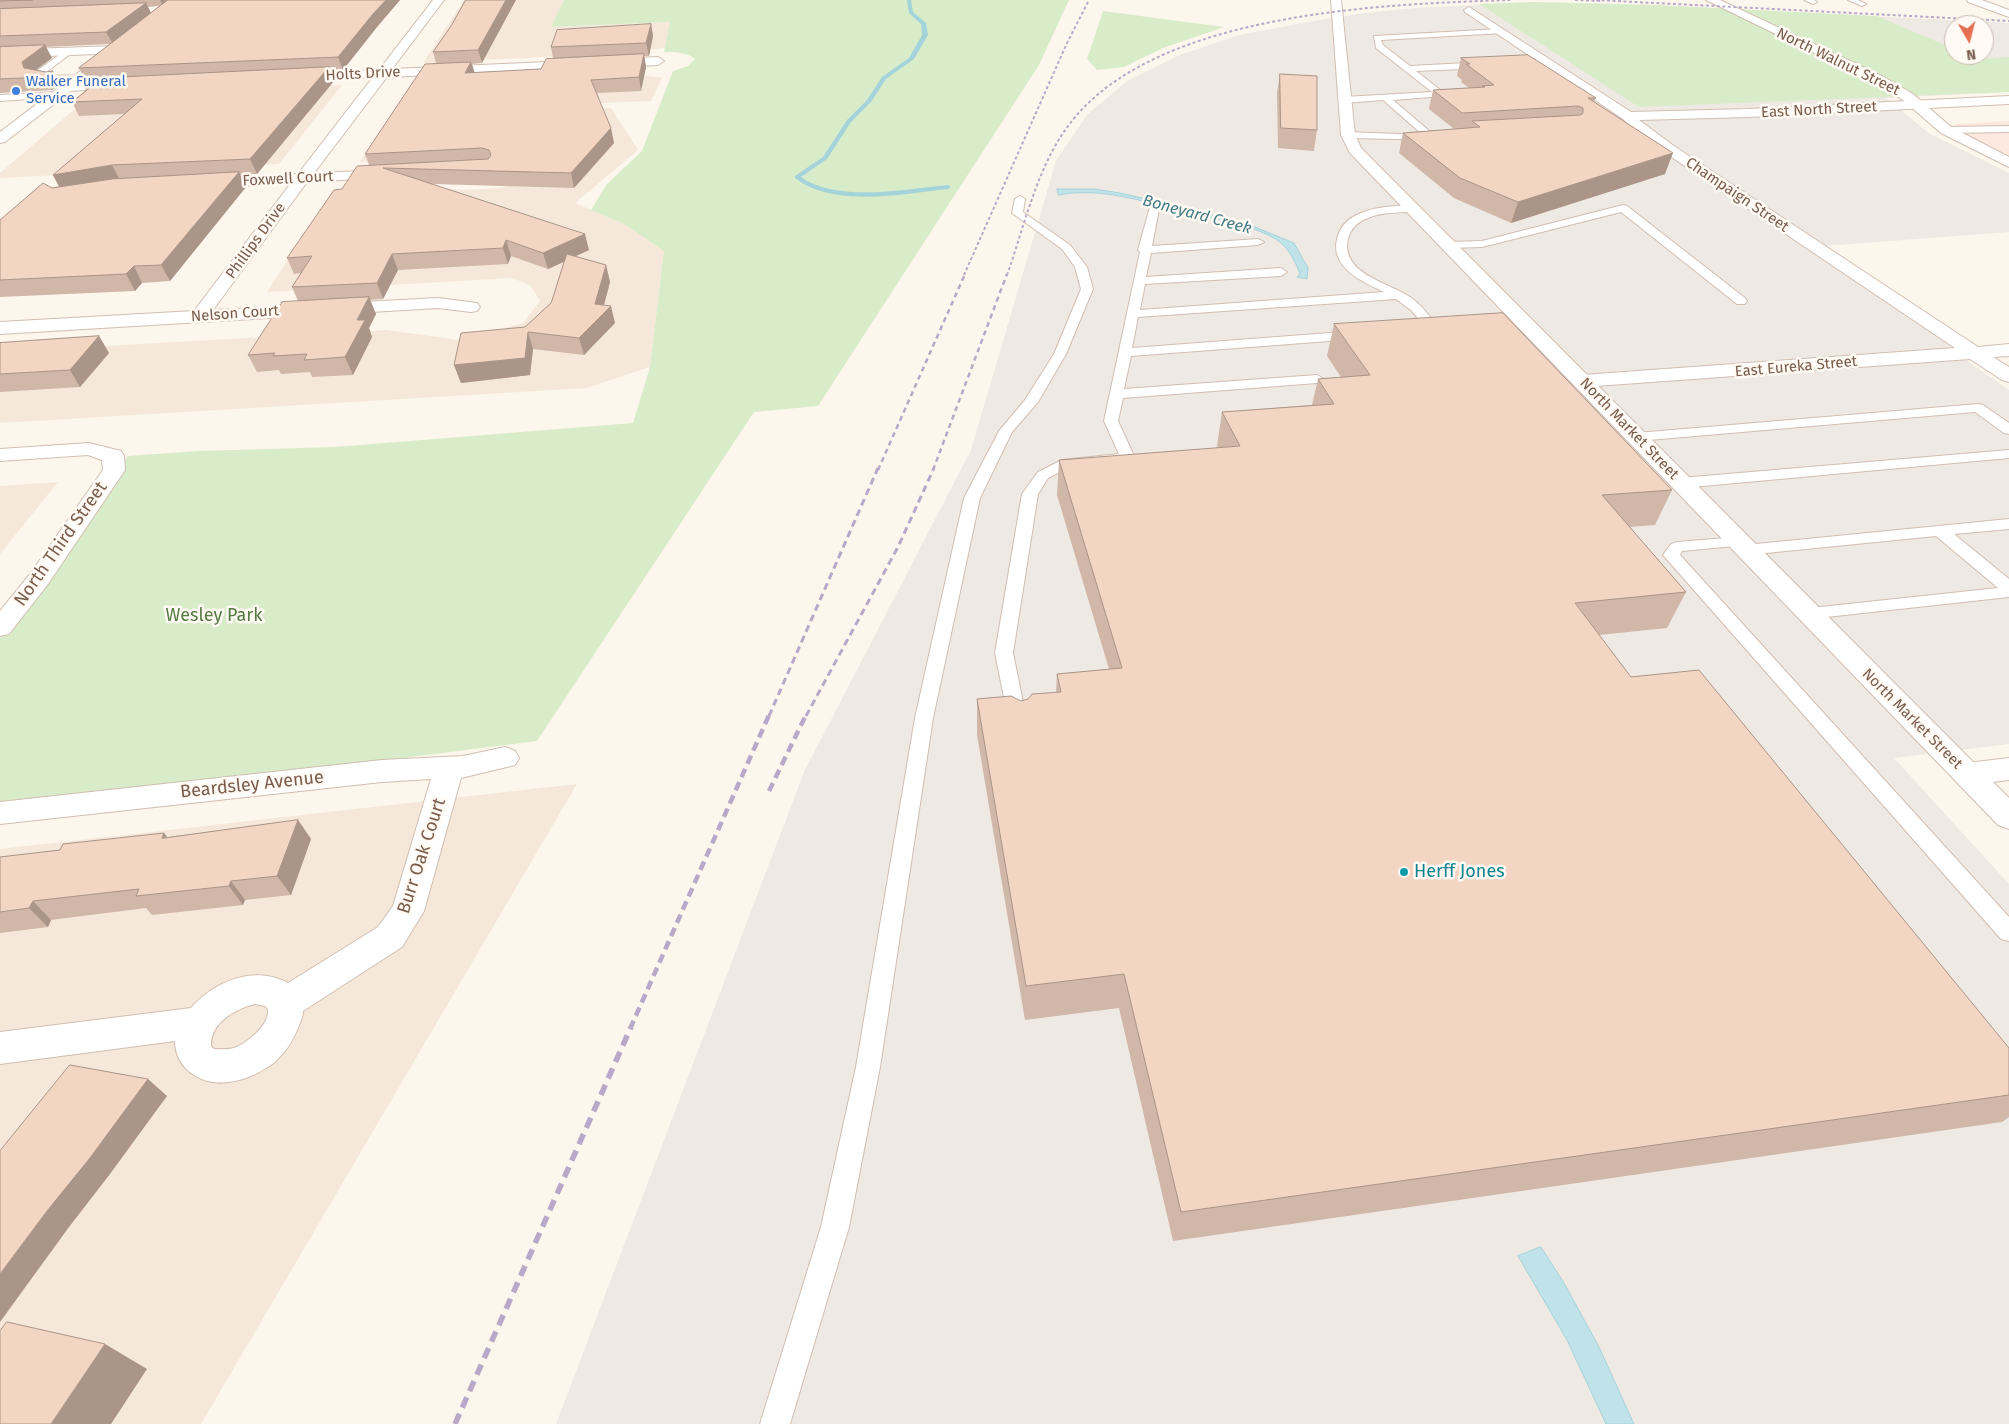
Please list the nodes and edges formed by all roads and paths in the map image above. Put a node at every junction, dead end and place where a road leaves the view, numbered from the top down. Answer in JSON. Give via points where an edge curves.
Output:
{"nodes":[{"id":1,"x":439,"y":0,"type":"edge"},
{"id":2,"x":1336,"y":0,"type":"edge"},
{"id":3,"x":1711,"y":0,"type":"edge"},
{"id":4,"x":1852,"y":0,"type":"edge"},
{"id":5,"x":1972,"y":0,"type":"edge"},
{"id":6,"x":1862,"y":4,"type":"dead end"},
{"id":7,"x":1469,"y":10,"type":"dead end"},
{"id":8,"x":2009,"y":14,"type":"edge"},
{"id":9,"x":1500,"y":31,"type":"junction"},
{"id":10,"x":69,"y":52,"type":"junction"},
{"id":11,"x":0,"y":54,"type":"edge"},
{"id":12,"x":658,"y":61,"type":"dead end"},
{"id":13,"x":1497,"y":64,"type":"edge"},
{"id":14,"x":1408,"y":69,"type":"junction"},
{"id":15,"x":383,"y":74,"type":"junction"},
{"id":16,"x":79,"y":78,"type":"junction"},
{"id":17,"x":280,"y":78,"type":"edge"},
{"id":18,"x":132,"y":84,"type":"edge"},
{"id":19,"x":68,"y":87,"type":"junction"},
{"id":20,"x":57,"y":96,"type":"junction"},
{"id":21,"x":1385,"y":97,"type":"junction"},
{"id":22,"x":0,"y":98,"type":"edge"},
{"id":23,"x":1344,"y":100,"type":"junction"},
{"id":24,"x":2009,"y":100,"type":"edge"},
{"id":25,"x":1918,"y":105,"type":"junction"},
{"id":26,"x":1628,"y":116,"type":"junction"},
{"id":27,"x":2009,"y":129,"type":"edge"},
{"id":28,"x":1946,"y":130,"type":"junction"},
{"id":29,"x":1348,"y":136,"type":"junction"},
{"id":30,"x":1452,"y":137,"type":"edge"},
{"id":31,"x":1432,"y":138,"type":"junction"},
{"id":32,"x":0,"y":139,"type":"edge"},
{"id":33,"x":2009,"y":164,"type":"edge"},
{"id":34,"x":400,"y":173,"type":"edge"},
{"id":35,"x":302,"y":178,"type":"junction"},
{"id":36,"x":190,"y":184,"type":"edge"},
{"id":37,"x":1020,"y":199,"type":"dead end"},
{"id":38,"x":1413,"y":208,"type":"junction"},
{"id":39,"x":1154,"y":209,"type":"dead end"},
{"id":40,"x":1258,"y":242,"type":"dead end"},
{"id":41,"x":1448,"y":245,"type":"junction"},
{"id":42,"x":1144,"y":250,"type":"junction"},
{"id":43,"x":1281,"y":272,"type":"dead end"},
{"id":44,"x":1138,"y":281,"type":"junction"},
{"id":45,"x":1399,"y":295,"type":"junction"},
{"id":46,"x":1741,"y":300,"type":"dead end"},
{"id":47,"x":471,"y":307,"type":"dead end"},
{"id":48,"x":1132,"y":314,"type":"junction"},
{"id":49,"x":200,"y":316,"type":"junction"},
{"id":50,"x":0,"y":328,"type":"edge"},
{"id":51,"x":1415,"y":331,"type":"edge"},
{"id":52,"x":1366,"y":335,"type":"edge"},
{"id":53,"x":2009,"y":350,"type":"edge"},
{"id":54,"x":1974,"y":352,"type":"junction"},
{"id":55,"x":1124,"y":353,"type":"junction"},
{"id":56,"x":2009,"y":376,"type":"edge"},
{"id":57,"x":1317,"y":378,"type":"edge"},
{"id":58,"x":1582,"y":381,"type":"junction"},
{"id":59,"x":1116,"y":394,"type":"junction"},
{"id":60,"x":2009,"y":430,"type":"edge"},
{"id":61,"x":1637,"y":437,"type":"junction"},
{"id":62,"x":2009,"y":454,"type":"edge"},
{"id":63,"x":0,"y":455,"type":"edge"},
{"id":64,"x":1682,"y":483,"type":"junction"},
{"id":65,"x":2009,"y":524,"type":"edge"},
{"id":66,"x":1940,"y":531,"type":"junction"},
{"id":67,"x":1742,"y":546,"type":"junction"},
{"id":68,"x":2009,"y":588,"type":"edge"},
{"id":69,"x":2009,"y":592,"type":"edge"},
{"id":70,"x":1808,"y":613,"type":"junction"},
{"id":71,"x":0,"y":628,"type":"edge"},
{"id":72,"x":1020,"y":728,"type":"edge"},
{"id":73,"x":504,"y":758,"type":"dead end"},
{"id":74,"x":449,"y":768,"type":"junction"},
{"id":75,"x":2009,"y":769,"type":"edge"},
{"id":76,"x":1967,"y":774,"type":"junction"},
{"id":77,"x":0,"y":813,"type":"edge"},
{"id":78,"x":2009,"y":818,"type":"edge"},
{"id":79,"x":2009,"y":932,"type":"edge"},
{"id":80,"x":286,"y":1003,"type":"junction"},
{"id":81,"x":200,"y":1022,"type":"junction"},
{"id":82,"x":0,"y":1048,"type":"edge"},
{"id":83,"x":775,"y":1424,"type":"edge"}],
"edges":[{"from":1,"to":15,"type":"street","name":"Phillips Drive"},
{"from":2,"to":23,"type":"street","name":"North Market Street"},
{"from":3,"to":25,"type":"street","name":"North Walnut Street","via":[[1878,79]]},
{"from":4,"to":6,"type":"lane"},
{"from":5,"to":8,"type":"street"},
{"from":7,"to":9,"type":"street","name":"Champaign Street"},
{"from":9,"to":14,"type":"lane","via":[[1377,38],[1379,46]]},
{"from":9,"to":26,"type":"street","name":"Champaign Street"},
{"from":10,"to":11,"type":"street"},
{"from":10,"to":16,"type":"lane","via":[[34,78]]},
{"from":10,"to":16,"type":"street","via":[[120,47]]},
{"from":12,"to":15,"type":"street","name":"Holts Drive"},
{"from":13,"to":14,"type":"lane"},
{"from":14,"to":21,"type":"lane","via":[[1440,94]]},
{"from":15,"to":17,"type":"street","name":"Holts Drive"},
{"from":15,"to":35,"type":"street","name":"Phillips Drive"},
{"from":16,"to":19,"type":"street"},
{"from":18,"to":19,"type":"street"},
{"from":19,"to":20,"type":"street"},
{"from":20,"to":22,"type":"lane"},
{"from":20,"to":32,"type":"street"},
{"from":21,"to":23,"type":"lane"},
{"from":21,"to":31,"type":"lane"},
{"from":23,"to":29,"type":"street","name":"North Market Street"},
{"from":24,"to":25,"type":"street","name":"East North Street"},
{"from":25,"to":26,"type":"street","name":"East North Street"},
{"from":25,"to":28,"type":"street","name":"North Walnut Street"},
{"from":26,"to":54,"type":"street","name":"Champaign Street","via":[[1669,149]]},
{"from":27,"to":28,"type":"lane"},
{"from":28,"to":33,"type":"street","name":"North Walnut Street"},
{"from":29,"to":31,"type":"lane"},
{"from":29,"to":38,"type":"street","name":"North Market Street","via":[[1368,165]]},
{"from":30,"to":31,"type":"lane"},
{"from":34,"to":35,"type":"street","name":"Foxwell Court"},
{"from":35,"to":36,"type":"street","name":"Foxwell Court"},
{"from":35,"to":49,"type":"street","name":"Phillips Drive"},
{"from":37,"to":83,"type":"lane","via":[[1017,213],[1066,247],[1081,267],[1087,289],[1060,354],[1031,402],[1006,431],[972,498],[924,718],[868,1067],[835,1227]]},
{"from":38,"to":41,"type":"street","name":"North Market Street"},
{"from":38,"to":45,"type":"lane","via":[[1363,216],[1348,224],[1342,238],[1341,251],[1348,264],[1358,274]]},
{"from":39,"to":42,"type":"lane"},
{"from":40,"to":42,"type":"lane"},
{"from":41,"to":46,"type":"lane","via":[[1482,244],[1623,208]]},
{"from":41,"to":58,"type":"street","name":"North Market Street"},
{"from":42,"to":44,"type":"lane"},
{"from":43,"to":44,"type":"lane"},
{"from":44,"to":48,"type":"lane"},
{"from":45,"to":48,"type":"lane"},
{"from":45,"to":51,"type":"lane","via":[[1409,301],[1434,330]]},
{"from":47,"to":49,"type":"street","name":"Nelson Court","via":[[438,303]]},
{"from":48,"to":55,"type":"lane"},
{"from":49,"to":50,"type":"street","name":"Nelson Court"},
{"from":52,"to":55,"type":"lane"},
{"from":53,"to":54,"type":"street","name":"East Eureka Street"},
{"from":54,"to":56,"type":"street","name":"Champaign Street"},
{"from":54,"to":58,"type":"street","name":"East Eureka Street","via":[[1713,374]]},
{"from":55,"to":59,"type":"lane"},
{"from":57,"to":59,"type":"lane"},
{"from":58,"to":61,"type":"street","name":"North Market Street"},
{"from":59,"to":72,"type":"lane","via":[[1111,421],[1128,458],[1067,463],[1043,475],[1030,494],[1004,653]]},
{"from":60,"to":61,"type":"lane","via":[[1978,408]]},
{"from":61,"to":64,"type":"street","name":"North Market Street"},
{"from":62,"to":64,"type":"lane"},
{"from":63,"to":71,"type":"street","name":"North Third Street","via":[[89,450],[113,456],[114,470],[39,579]]},
{"from":64,"to":67,"type":"street","name":"North Market Street"},
{"from":65,"to":66,"type":"lane"},
{"from":66,"to":67,"type":"lane"},
{"from":66,"to":68,"type":"lane"},
{"from":67,"to":70,"type":"street","name":"North Market Street"},
{"from":67,"to":79,"type":"lane","via":[[1677,546],[1671,555]]},
{"from":69,"to":70,"type":"lane"},
{"from":70,"to":76,"type":"street","name":"North Market Street"},
{"from":73,"to":74,"type":"street","name":"Beardsley Avenue"},
{"from":74,"to":77,"type":"street","name":"Beardsley Avenue","via":[[388,770]]},
{"from":74,"to":80,"type":"street","name":"Burr Oak Court","via":[[404,917],[390,937]]},
{"from":75,"to":76,"type":"street"},
{"from":76,"to":78,"type":"street","name":"North Market Street"},
{"from":80,"to":81,"type":"street","via":[[268,990],[240,993],[225,999]]},
{"from":80,"to":81,"type":"street","via":[[287,1014],[275,1039],[255,1055],[232,1065],[217,1066],[195,1057],[192,1046]]},
{"from":81,"to":82,"type":"street"}]}
